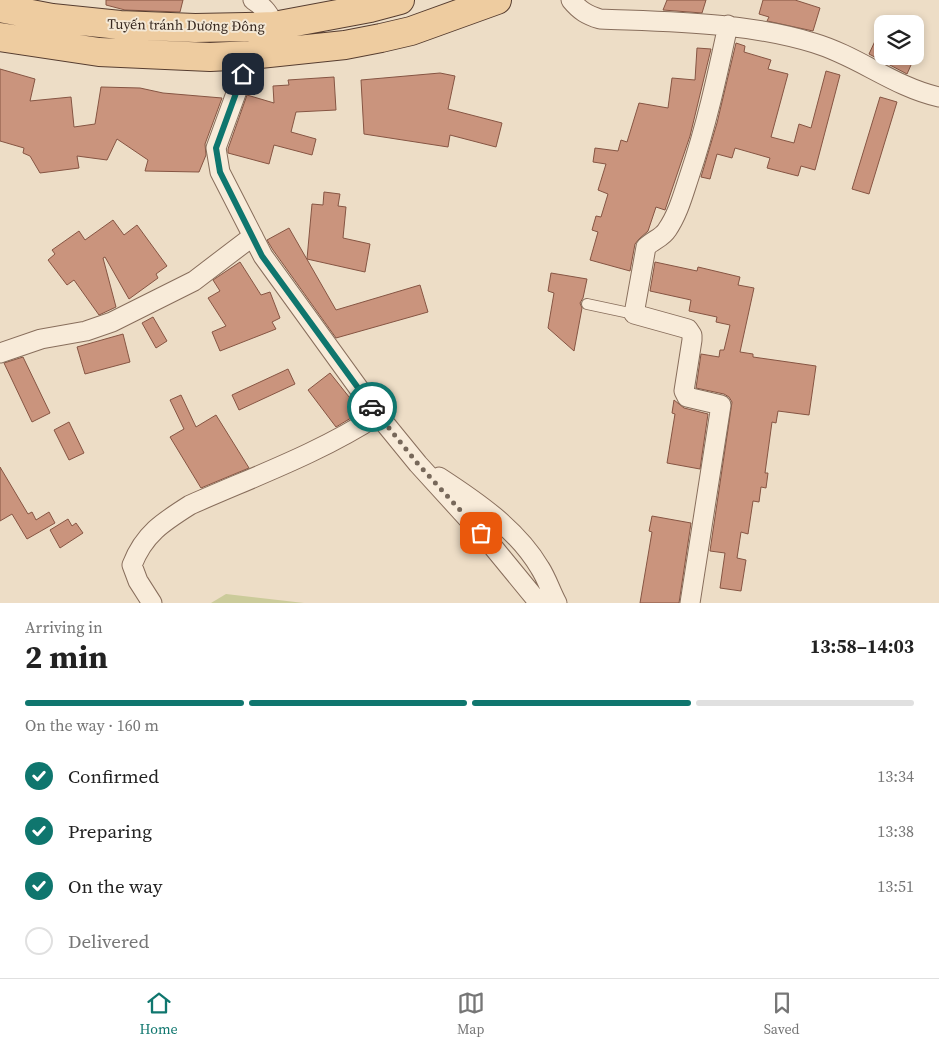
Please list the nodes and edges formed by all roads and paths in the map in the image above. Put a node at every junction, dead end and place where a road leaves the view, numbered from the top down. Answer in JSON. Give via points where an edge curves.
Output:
{"nodes":[{"id":1,"x":253,"y":0,"type":"edge"},
{"id":2,"x":400,"y":0,"type":"edge"},
{"id":3,"x":496,"y":0,"type":"edge"},
{"id":4,"x":571,"y":0,"type":"edge"},
{"id":5,"x":0,"y":8,"type":"edge"},
{"id":6,"x":728,"y":25,"type":"junction"},
{"id":7,"x":274,"y":26,"type":"junction"},
{"id":8,"x":246,"y":27,"type":"junction"},
{"id":9,"x":0,"y":37,"type":"edge"},
{"id":10,"x":250,"y":55,"type":"junction"},
{"id":11,"x":939,"y":96,"type":"edge"},
{"id":12,"x":253,"y":236,"type":"junction"},
{"id":13,"x":587,"y":304,"type":"dead end"},
{"id":14,"x":634,"y":314,"type":"junction"},
{"id":15,"x":0,"y":354,"type":"edge"},
{"id":16,"x":378,"y":415,"type":"junction"},
{"id":17,"x":418,"y":464,"type":"junction"},
{"id":18,"x":152,"y":603,"type":"edge"},
{"id":19,"x":538,"y":603,"type":"edge"},
{"id":20,"x":557,"y":603,"type":"edge"},
{"id":21,"x":690,"y":603,"type":"edge"}],
"edges":[{"from":1,"to":7,"type":"street","via":[[271,16]]},
{"from":2,"to":7,"type":"main road","name":"Tuyến tránh Dương Đông"},
{"from":3,"to":10,"type":"main road","name":"Tuyến tránh Dương Đông","via":[[381,38]]},
{"from":4,"to":6,"type":"street","via":[[587,14],[600,19]]},
{"from":5,"to":8,"type":"main road","name":"Tuyến tránh Dương Đông","via":[[52,18],[120,25]]},
{"from":6,"to":11,"type":"street","via":[[784,35],[838,50],[911,88]]},
{"from":6,"to":14,"type":"street","via":[[703,137],[672,222],[666,232],[646,246]]},
{"from":7,"to":8,"type":"main road","name":"Tuyến tránh Dương Đông"},
{"from":8,"to":10,"type":"main road"},
{"from":9,"to":10,"type":"main road","name":"Tuyến tránh Dương Đông","via":[[99,52],[210,57]]},
{"from":10,"to":12,"type":"street","via":[[216,148],[220,172]]},
{"from":12,"to":15,"type":"street","via":[[194,280],[112,322],[86,331],[41,339]]},
{"from":12,"to":16,"type":"street","via":[[262,256]]},
{"from":13,"to":14,"type":"lane"},
{"from":14,"to":21,"type":"street","via":[[690,332],[692,340],[684,392],[687,397],[722,405]]},
{"from":16,"to":17,"type":"street"},
{"from":16,"to":18,"type":"street","via":[[329,444],[190,505],[169,518],[151,533],[132,565]]},
{"from":17,"to":19,"type":"street","via":[[489,542]]},
{"from":17,"to":20,"type":"street","via":[[468,495],[507,529],[541,568]]}]}
